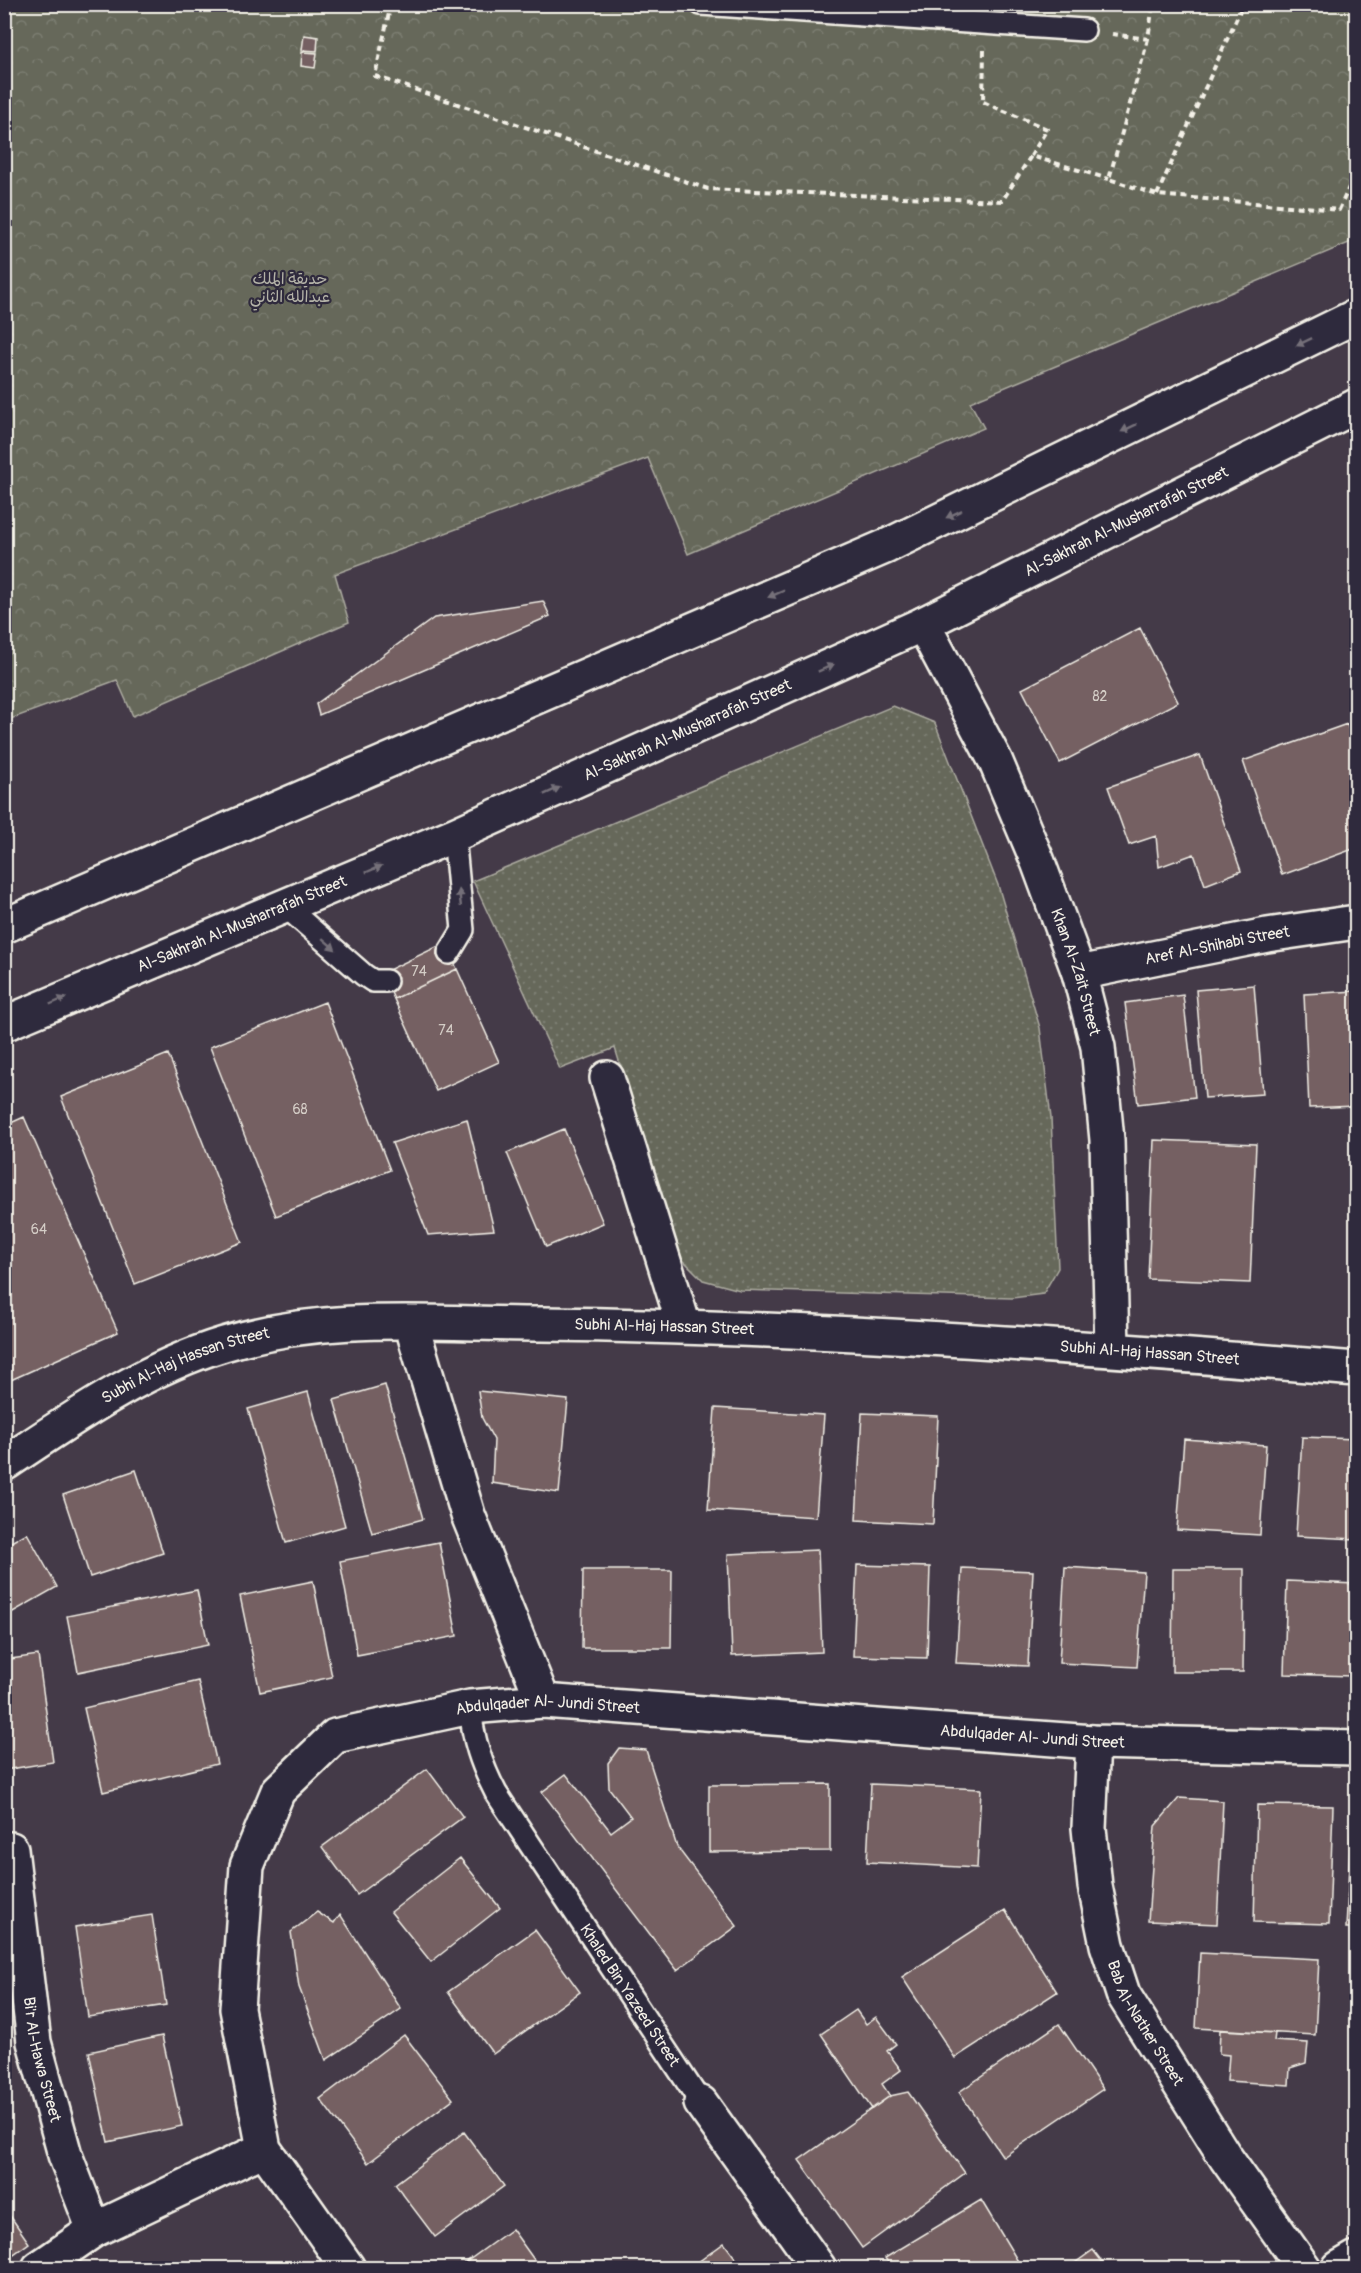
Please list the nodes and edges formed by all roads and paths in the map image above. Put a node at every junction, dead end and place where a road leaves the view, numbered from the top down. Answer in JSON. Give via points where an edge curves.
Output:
{"nodes":[{"id":1,"x":391,"y":4,"type":"edge"},
{"id":2,"x":701,"y":4,"type":"edge"},
{"id":3,"x":1153,"y":4,"type":"edge"},
{"id":4,"x":1243,"y":4,"type":"edge"},
{"id":5,"x":984,"y":25,"type":"junction"},
{"id":6,"x":1084,"y":30,"type":"joint"},
{"id":7,"x":1148,"y":39,"type":"junction"},
{"id":8,"x":1031,"y":156,"type":"junction"},
{"id":9,"x":1356,"y":171,"type":"edge"},
{"id":10,"x":1109,"y":179,"type":"junction"},
{"id":11,"x":1157,"y":195,"type":"junction"},
{"id":12,"x":1356,"y":316,"type":"edge"},
{"id":13,"x":1356,"y":406,"type":"edge"},
{"id":14,"x":923,"y":624,"type":"junction"},
{"id":15,"x":454,"y":835,"type":"junction"},
{"id":16,"x":285,"y":906,"type":"junction"},
{"id":17,"x":1356,"y":921,"type":"edge"},
{"id":18,"x":4,"y":926,"type":"edge"},
{"id":19,"x":449,"y":952,"type":"dead end"},
{"id":20,"x":1079,"y":973,"type":"junction"},
{"id":21,"x":386,"y":981,"type":"dead end"},
{"id":22,"x":4,"y":1024,"type":"edge"},
{"id":23,"x":607,"y":1078,"type":"dead end"},
{"id":24,"x":411,"y":1323,"type":"junction"},
{"id":25,"x":684,"y":1326,"type":"junction"},
{"id":26,"x":1112,"y":1349,"type":"junction"},
{"id":27,"x":1356,"y":1368,"type":"edge"},
{"id":28,"x":4,"y":1464,"type":"edge"},
{"id":29,"x":543,"y":1701,"type":"junction"},
{"id":30,"x":470,"y":1707,"type":"junction"},
{"id":31,"x":1093,"y":1742,"type":"junction"},
{"id":32,"x":1356,"y":1748,"type":"edge"},
{"id":33,"x":11,"y":1849,"type":"dead end"},
{"id":34,"x":701,"y":2103,"type":"joint"},
{"id":35,"x":264,"y":2149,"type":"junction"},
{"id":36,"x":94,"y":2230,"type":"junction"},
{"id":37,"x":1356,"y":2258,"type":"edge"},
{"id":38,"x":39,"y":2268,"type":"edge"},
{"id":39,"x":348,"y":2268,"type":"edge"},
{"id":40,"x":819,"y":2268,"type":"edge"},
{"id":41,"x":1304,"y":2268,"type":"edge"},
{"id":42,"x":1339,"y":2268,"type":"edge"}],
"edges":[{"from":1,"to":8,"type":"path","via":[[375,76],[708,189],[1002,201]]},
{"from":2,"to":5,"type":"lane"},
{"from":3,"to":7,"type":"path"},
{"from":4,"to":11,"type":"path"},
{"from":5,"to":6,"type":"lane"},
{"from":5,"to":8,"type":"path","via":[[983,102],[1047,129]]},
{"from":6,"to":7,"type":"path"},
{"from":7,"to":10,"type":"path"},
{"from":8,"to":10,"type":"path"},
{"from":9,"to":11,"type":"path","via":[[1339,210]]},
{"from":10,"to":11,"type":"path"},
{"from":12,"to":18,"type":"street","one_way":true,"via":[[887,546]]},
{"from":13,"to":14,"type":"street","name":"Al-Sakhrah Al-Musharrafah Street"},
{"from":15,"to":14,"type":"street","name":"Al-Sakhrah Al-Musharrafah Street","one_way":true},
{"from":14,"to":20,"type":"street","name":"Khan Al-Zait Street","via":[[995,760]]},
{"from":16,"to":15,"type":"street","name":"Al-Sakhrah Al-Musharrafah Street","one_way":true},
{"from":19,"to":15,"type":"lane","one_way":true,"via":[[463,930]]},
{"from":16,"to":21,"type":"lane","one_way":true,"via":[[364,975],[373,981]]},
{"from":22,"to":16,"type":"street","name":"Al-Sakhrah Al-Musharrafah Street","one_way":true},
{"from":17,"to":20,"type":"street","name":"Aref Al-Shihabi Street"},
{"from":20,"to":26,"type":"street","name":"Khan Al-Zait Street","via":[[1098,1047],[1107,1140]]},
{"from":23,"to":25,"type":"street"},
{"from":24,"to":25,"type":"street","name":"Subhi Al-Haj Hassan Street"},
{"from":24,"to":28,"type":"street","name":"Subhi Al-Haj Hassan Street","via":[[344,1322],[284,1329],[224,1344],[177,1362],[84,1411]]},
{"from":24,"to":29,"type":"street","via":[[468,1515]]},
{"from":25,"to":26,"type":"street","name":"Subhi Al-Haj Hassan Street"},
{"from":26,"to":27,"type":"street","name":"Subhi Al-Haj Hassan Street"},
{"from":29,"to":30,"type":"street","name":"Abdulqader Al- Jundi Street"},
{"from":29,"to":31,"type":"street","name":"Abdulqader Al- Jundi Street"},
{"from":30,"to":34,"type":"lane","name":"Khaled Bin Yazeed Street","via":[[480,1762],[496,1792]]},
{"from":30,"to":35,"type":"street","name":"Abdulqader Al- Jundi Street","via":[[335,1736],[278,1791],[248,1866],[237,2009]]},
{"from":31,"to":32,"type":"street","name":"Abdulqader Al- Jundi Street"},
{"from":31,"to":41,"type":"street","name":"Bab Al-Nather Street","via":[[1089,1828],[1095,1886],[1122,1994],[1226,2158]]},
{"from":33,"to":36,"type":"street","name":"Bi'r Al-Hawa Street","via":[[34,2042],[65,2155]]},
{"from":34,"to":40,"type":"street","name":"Khaled Bin Yazeed Street"},
{"from":35,"to":36,"type":"street"},
{"from":35,"to":39,"type":"street","name":"Abdulqader Al- Jundi Street"},
{"from":36,"to":38,"type":"street"},
{"from":37,"to":42,"type":"street"}]}
